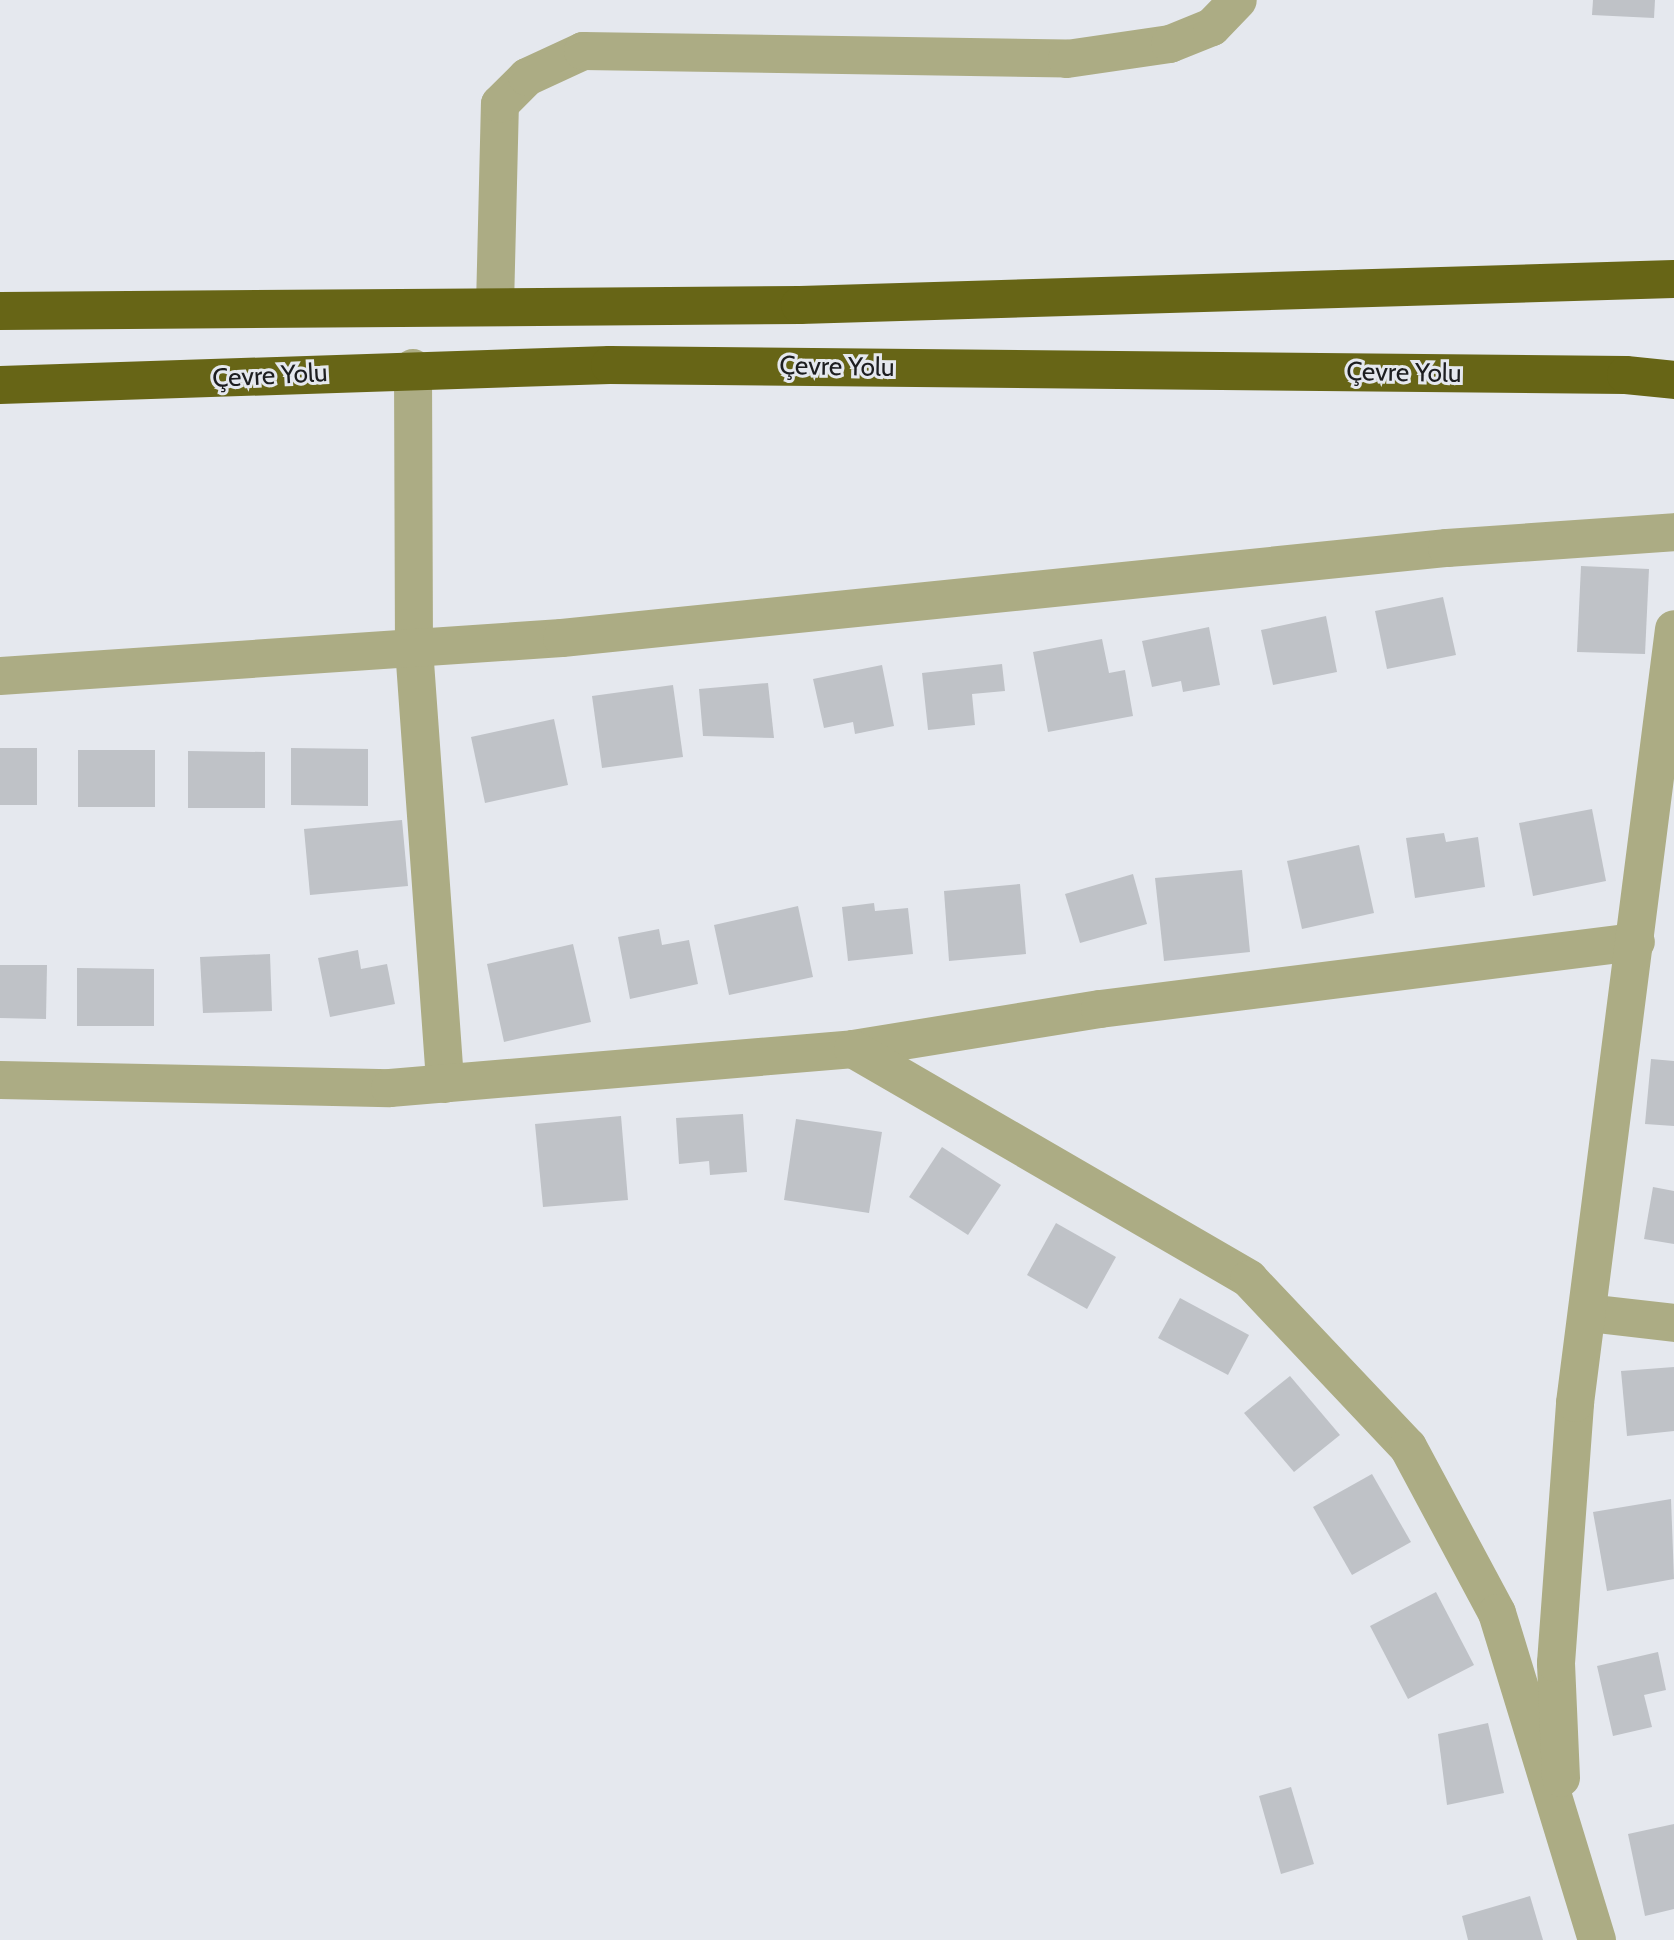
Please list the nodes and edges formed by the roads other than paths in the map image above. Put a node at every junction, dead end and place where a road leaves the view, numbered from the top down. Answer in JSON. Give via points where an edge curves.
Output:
{"nodes":[{"id":1,"x":1238,"y":0,"type":"edge"},
{"id":2,"x":1674,"y":279,"type":"edge"},
{"id":3,"x":495,"y":306,"type":"junction"},
{"id":4,"x":0,"y":311,"type":"edge"},
{"id":5,"x":413,"y":368,"type":"junction"},
{"id":6,"x":1674,"y":380,"type":"edge"},
{"id":7,"x":0,"y":385,"type":"edge"},
{"id":8,"x":1674,"y":532,"type":"edge"},
{"id":9,"x":1674,"y":629,"type":"edge"},
{"id":10,"x":414,"y":648,"type":"junction"},
{"id":11,"x":0,"y":676,"type":"edge"},
{"id":12,"x":1636,"y":942,"type":"junction"},
{"id":13,"x":853,"y":1049,"type":"junction"},
{"id":14,"x":0,"y":1080,"type":"edge"},
{"id":15,"x":446,"y":1084,"type":"junction"},
{"id":16,"x":1588,"y":1313,"type":"junction"},
{"id":17,"x":1674,"y":1323,"type":"edge"},
{"id":18,"x":1557,"y":1808,"type":"junction"},
{"id":19,"x":1597,"y":1940,"type":"edge"}],
"edges":[{"from":1,"to":3,"type":"street","via":[[1212,27],[1170,44],[1067,59],[583,51],[527,77],[500,104]]},
{"from":2,"to":3,"type":"highway","via":[[800,305]]},
{"from":3,"to":4,"type":"highway"},
{"from":5,"to":6,"type":"highway","name":"Çevre Yolu","via":[[722,366]]},
{"from":5,"to":7,"type":"highway","name":"Çevre Yolu"},
{"from":5,"to":10,"type":"street"},
{"from":8,"to":10,"type":"street","via":[[1447,548]]},
{"from":9,"to":12,"type":"street"},
{"from":10,"to":11,"type":"street"},
{"from":10,"to":15,"type":"street"},
{"from":12,"to":13,"type":"street","via":[[1100,1009]]},
{"from":12,"to":16,"type":"street"},
{"from":13,"to":15,"type":"street"},
{"from":13,"to":18,"type":"street","via":[[1249,1279],[1408,1447],[1497,1613]]},
{"from":14,"to":15,"type":"street","via":[[390,1088]]},
{"from":16,"to":17,"type":"street"},
{"from":16,"to":18,"type":"street","via":[[1556,1663],[1564,1751]]},
{"from":18,"to":19,"type":"street"}]}
